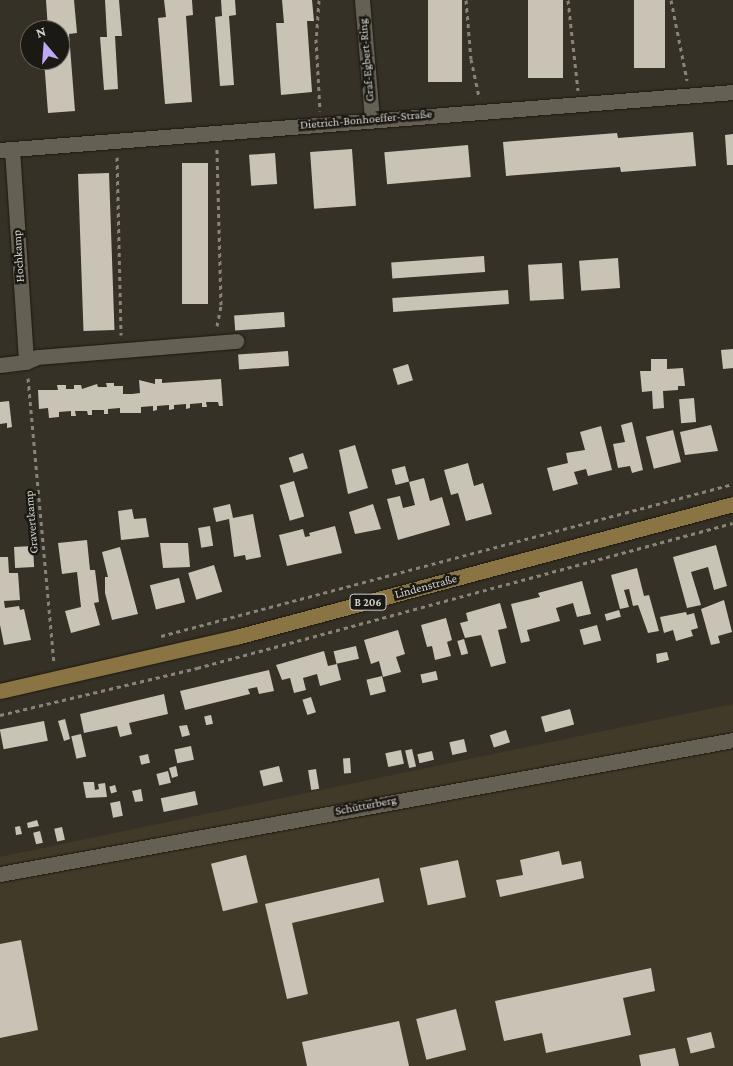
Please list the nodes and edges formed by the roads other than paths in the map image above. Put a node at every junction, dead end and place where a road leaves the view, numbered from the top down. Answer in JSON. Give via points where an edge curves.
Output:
{"nodes":[{"id":1,"x":362,"y":0,"type":"edge"},
{"id":2,"x":733,"y":92,"type":"edge"},
{"id":3,"x":372,"y":120,"type":"junction"},
{"id":4,"x":6,"y":150,"type":"edge"},
{"id":5,"x":236,"y":341,"type":"dead end"},
{"id":6,"x":26,"y":362,"type":"junction"},
{"id":7,"x":0,"y":365,"type":"edge"},
{"id":8,"x":733,"y":504,"type":"edge"},
{"id":9,"x":0,"y":691,"type":"edge"},
{"id":10,"x":733,"y":740,"type":"edge"},
{"id":11,"x":0,"y":874,"type":"edge"}],
"edges":[{"from":1,"to":3,"type":"street","name":"Graf-Egbert-Ring"},
{"from":2,"to":3,"type":"street","name":"Dietrich-Bonhoeffer-Straße"},
{"from":3,"to":4,"type":"street","name":"Dietrich-Bonhoeffer-Straße"},
{"from":4,"to":6,"type":"street","name":"Hochkamp"},
{"from":5,"to":6,"type":"street","via":[[37,357]]},
{"from":6,"to":7,"type":"street"},
{"from":8,"to":9,"type":"main road","name":"Lindenstraße","number":"B 206","via":[[236,637]]},
{"from":10,"to":11,"type":"street","name":"Schütterberg"}]}
